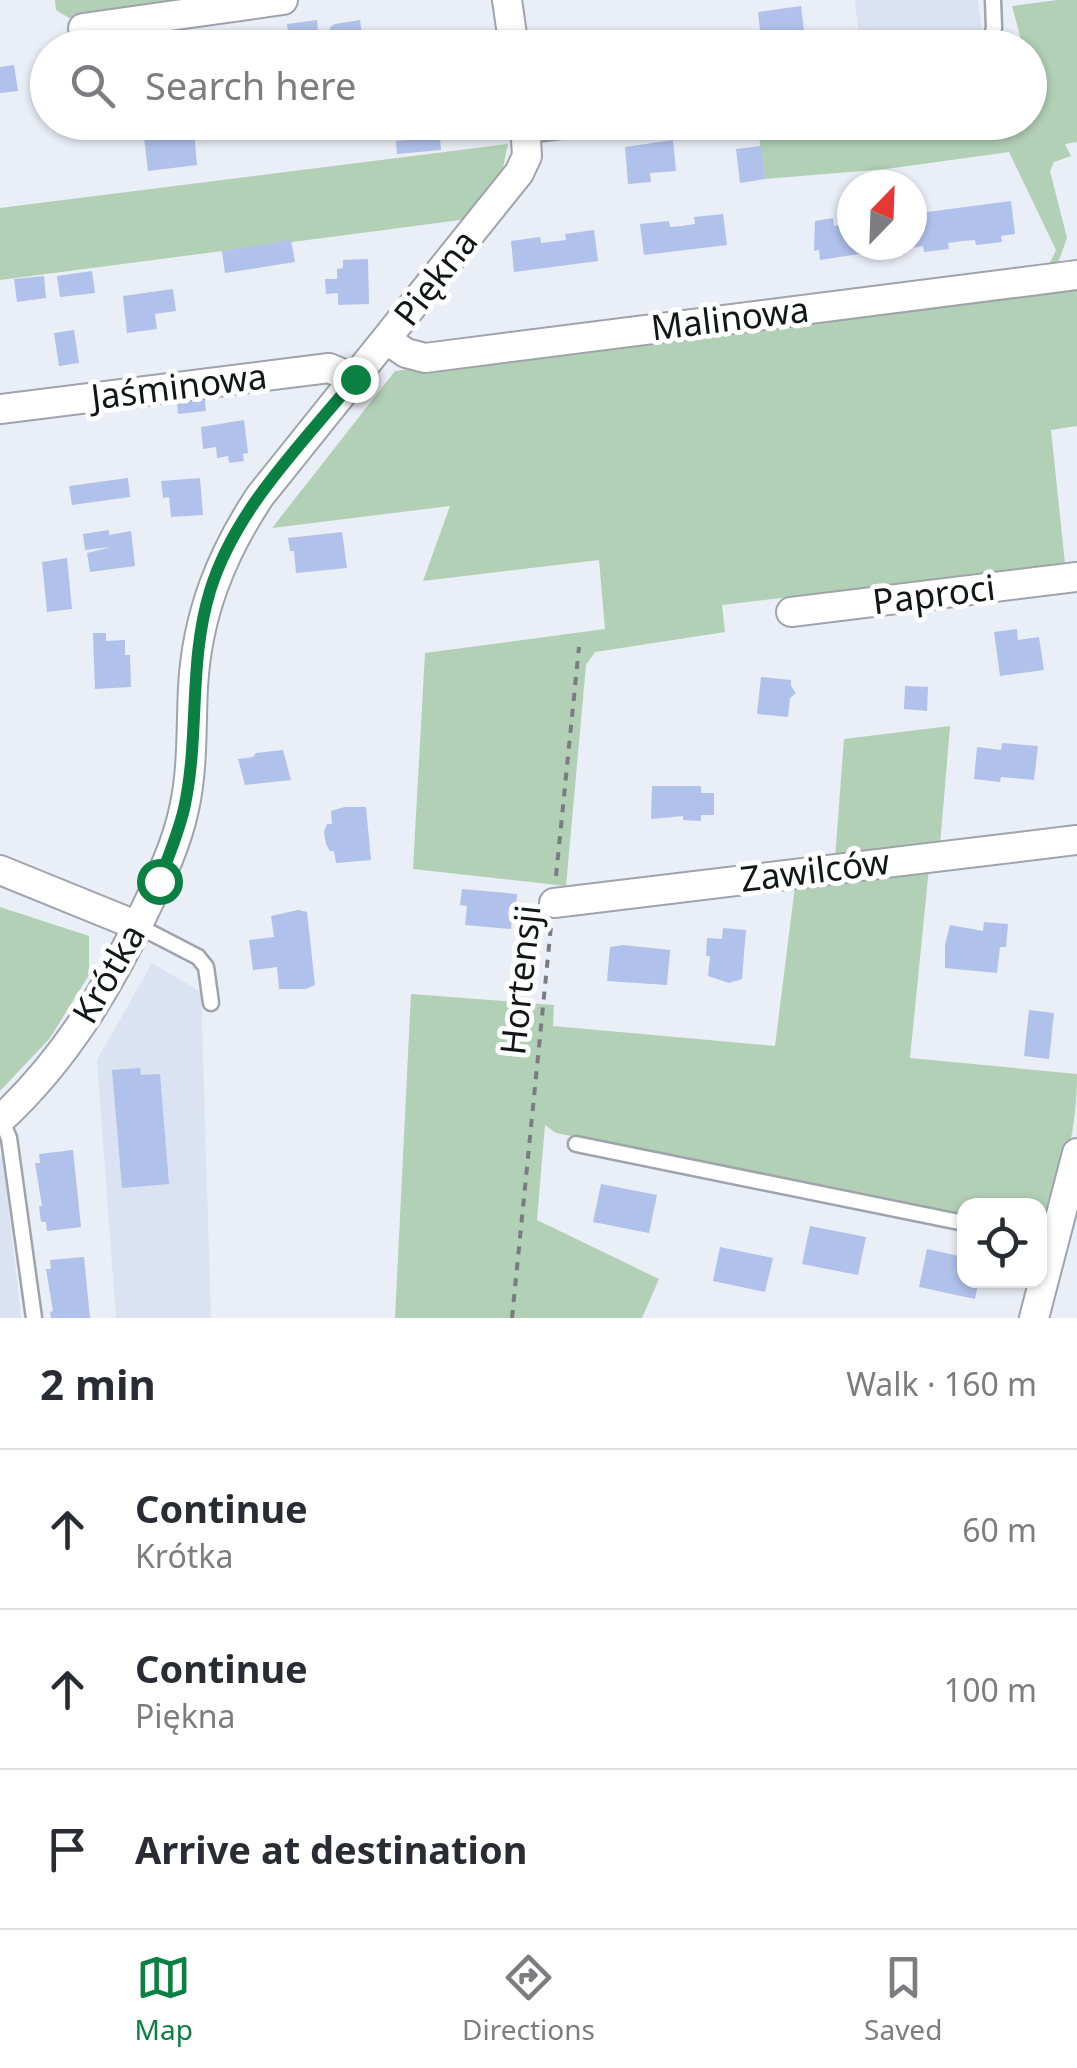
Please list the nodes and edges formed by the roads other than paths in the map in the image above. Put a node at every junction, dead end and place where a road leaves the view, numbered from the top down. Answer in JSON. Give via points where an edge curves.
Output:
{"nodes":[{"id":1,"x":283,"y":0,"type":"edge"},
{"id":2,"x":507,"y":0,"type":"edge"},
{"id":3,"x":994,"y":0,"type":"edge"},
{"id":4,"x":83,"y":28,"type":"dead end"},
{"id":5,"x":511,"y":30,"type":"edge"},
{"id":6,"x":993,"y":30,"type":"edge"},
{"id":7,"x":526,"y":140,"type":"edge"},
{"id":8,"x":1077,"y":275,"type":"edge"},
{"id":9,"x":387,"y":340,"type":"junction"},
{"id":10,"x":355,"y":379,"type":"junction"},
{"id":11,"x":0,"y":409,"type":"edge"},
{"id":12,"x":1077,"y":577,"type":"edge"},
{"id":13,"x":791,"y":612,"type":"dead end"},
{"id":14,"x":193,"y":687,"type":"joint"},
{"id":15,"x":1077,"y":840,"type":"edge"},
{"id":16,"x":0,"y":870,"type":"edge"},
{"id":17,"x":554,"y":903,"type":"road end"},
{"id":18,"x":138,"y":926,"type":"junction"},
{"id":19,"x":211,"y":1003,"type":"dead end"},
{"id":20,"x":1,"y":1119,"type":"edge"},
{"id":21,"x":576,"y":1144,"type":"dead end"},
{"id":22,"x":1077,"y":1152,"type":"edge"},
{"id":23,"x":957,"y":1223,"type":"edge"},
{"id":24,"x":1047,"y":1240,"type":"edge"},
{"id":25,"x":1039,"y":1288,"type":"edge"},
{"id":26,"x":34,"y":1318,"type":"edge"},
{"id":27,"x":1034,"y":1318,"type":"edge"}],
"edges":[{"from":1,"to":4,"type":"street"},
{"from":2,"to":5,"type":"street"},
{"from":3,"to":6,"type":"lane"},
{"from":7,"to":9,"type":"street","name":"Piękna","via":[[518,173]]},
{"from":8,"to":9,"type":"street","name":"Malinowa","via":[[425,358]]},
{"from":9,"to":10,"type":"street","name":"Piękna"},
{"from":10,"to":11,"type":"street","name":"Jaśminowa","via":[[329,368]]},
{"from":10,"to":14,"type":"street","name":"Piękna","via":[[228,546],[210,590]]},
{"from":12,"to":13,"type":"street","name":"Paproci"},
{"from":14,"to":18,"type":"street","name":"Krótka","via":[[184,808]]},
{"from":15,"to":17,"type":"street","name":"Zawilców"},
{"from":16,"to":18,"type":"street"},
{"from":18,"to":19,"type":"lane","via":[[198,956]]},
{"from":18,"to":20,"type":"street","name":"Krótka","via":[[88,1017]]},
{"from":20,"to":26,"type":"lane"},
{"from":21,"to":23,"type":"lane"},
{"from":22,"to":24,"type":"street"},
{"from":25,"to":27,"type":"street"}]}
